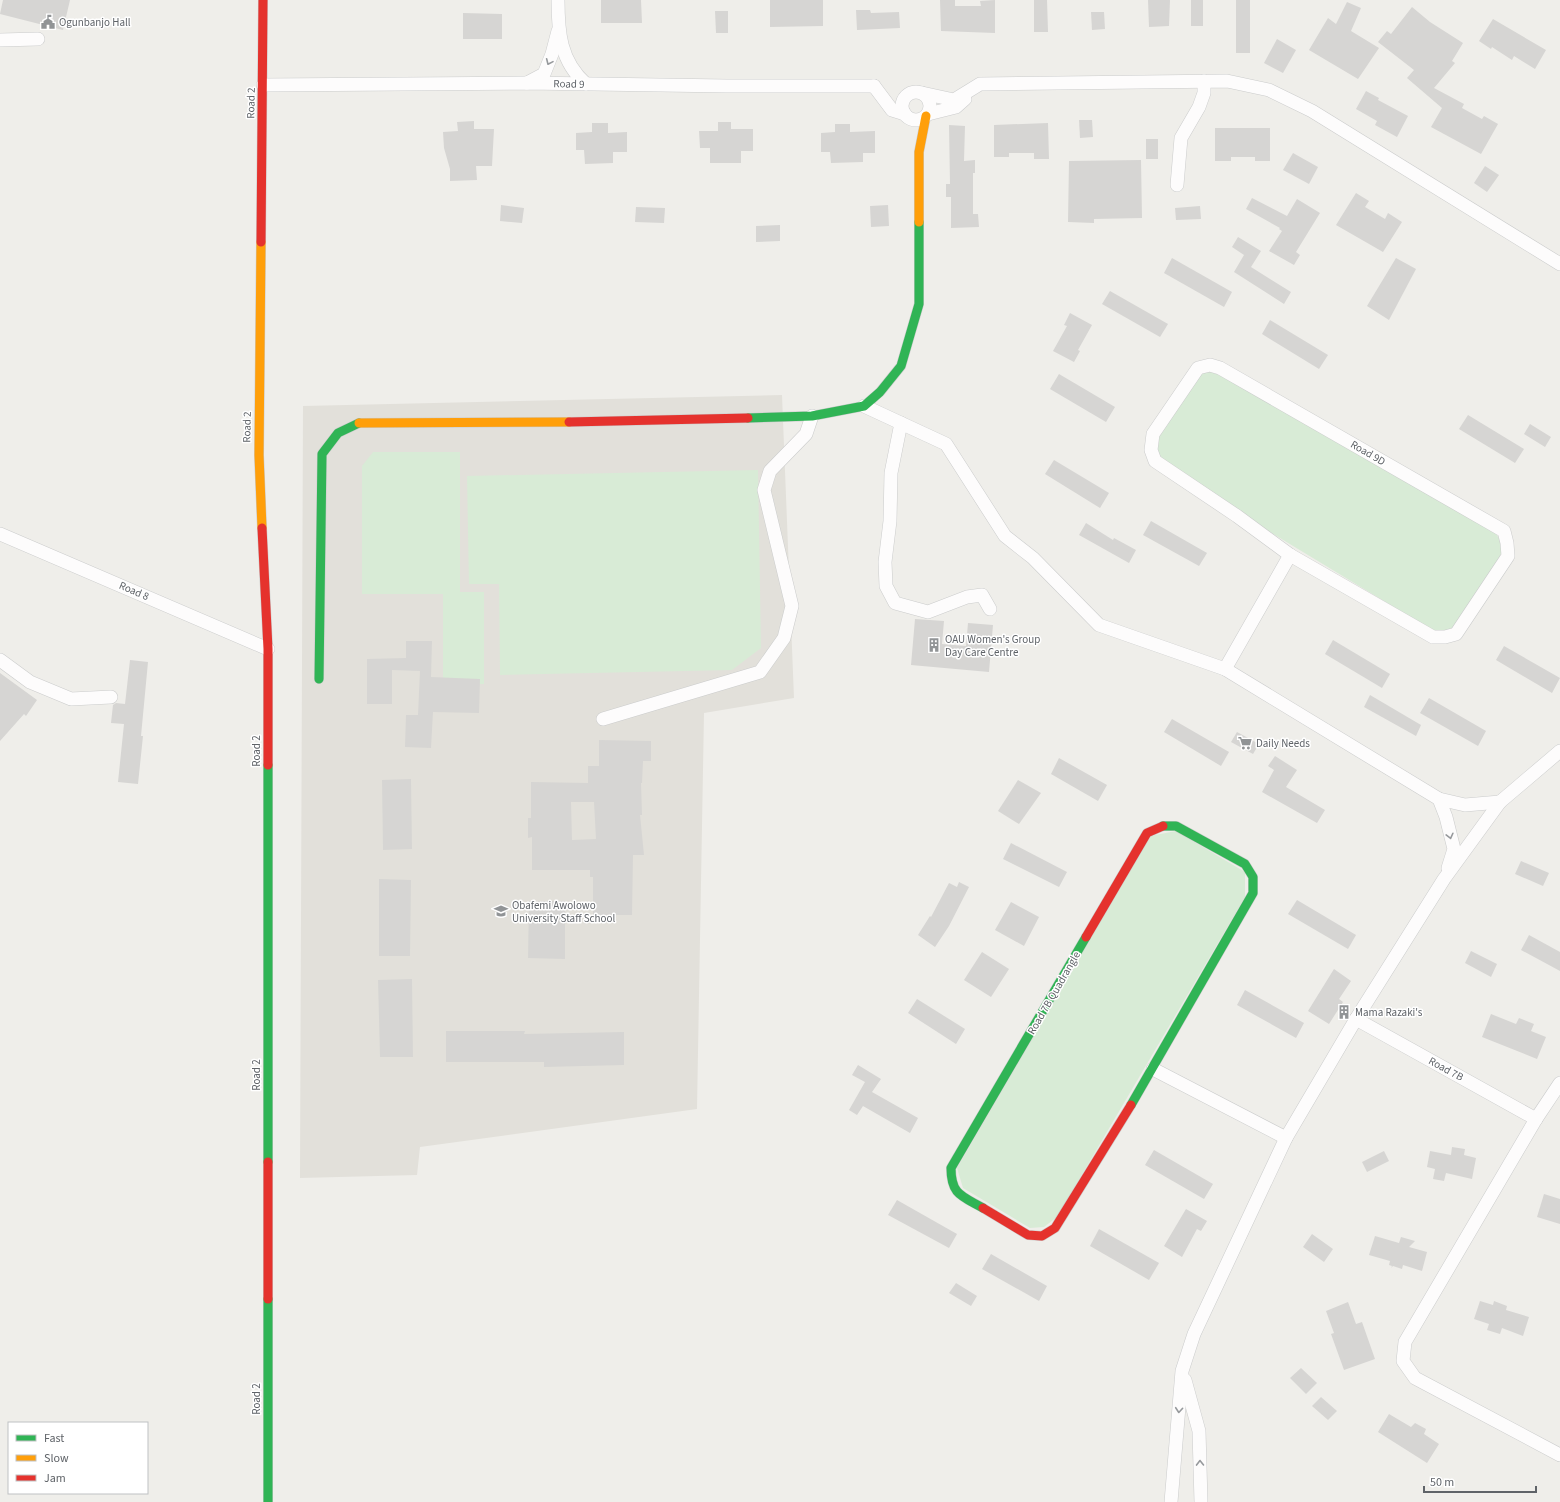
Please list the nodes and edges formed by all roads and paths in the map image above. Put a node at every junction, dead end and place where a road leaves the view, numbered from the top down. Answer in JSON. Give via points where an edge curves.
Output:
{"nodes":[{"id":1,"x":263,"y":0,"type":"edge"},
{"id":2,"x":558,"y":0,"type":"edge"},
{"id":3,"x":558,"y":31,"type":"junction"},
{"id":4,"x":38,"y":39,"type":"dead end"},
{"id":5,"x":0,"y":40,"type":"edge"},
{"id":6,"x":1204,"y":81,"type":"junction"},
{"id":7,"x":527,"y":83,"type":"junction"},
{"id":8,"x":586,"y":84,"type":"junction"},
{"id":9,"x":980,"y":84,"type":"junction"},
{"id":10,"x":263,"y":85,"type":"junction"},
{"id":11,"x":874,"y":86,"type":"junction"},
{"id":12,"x":916,"y":93,"type":"junction"},
{"id":13,"x":927,"y":115,"type":"junction"},
{"id":14,"x":907,"y":116,"type":"junction"},
{"id":15,"x":919,"y":152,"type":"junction"},
{"id":16,"x":1177,"y":185,"type":"dead end"},
{"id":17,"x":1560,"y":264,"type":"edge"},
{"id":18,"x":864,"y":406,"type":"junction"},
{"id":19,"x":812,"y":416,"type":"junction"},
{"id":20,"x":901,"y":423,"type":"junction"},
{"id":21,"x":0,"y":534,"type":"edge"},
{"id":22,"x":1290,"y":555,"type":"junction"},
{"id":23,"x":990,"y":609,"type":"dead end"},
{"id":24,"x":268,"y":649,"type":"junction"},
{"id":25,"x":0,"y":660,"type":"edge"},
{"id":26,"x":1225,"y":669,"type":"junction"},
{"id":27,"x":319,"y":679,"type":"dead end"},
{"id":28,"x":111,"y":697,"type":"dead end"},
{"id":29,"x":603,"y":719,"type":"dead end"},
{"id":30,"x":1560,"y":751,"type":"edge"},
{"id":31,"x":1438,"y":799,"type":"junction"},
{"id":32,"x":1500,"y":802,"type":"junction"},
{"id":33,"x":1444,"y":879,"type":"junction"},
{"id":34,"x":1356,"y":1019,"type":"junction"},
{"id":35,"x":1153,"y":1069,"type":"junction"},
{"id":36,"x":1560,"y":1083,"type":"edge"},
{"id":37,"x":1536,"y":1119,"type":"junction"},
{"id":38,"x":1286,"y":1138,"type":"junction"},
{"id":39,"x":1182,"y":1371,"type":"junction"},
{"id":40,"x":1560,"y":1455,"type":"edge"},
{"id":41,"x":268,"y":1502,"type":"edge"},
{"id":42,"x":1170,"y":1502,"type":"edge"},
{"id":43,"x":1201,"y":1502,"type":"edge"}],
"edges":[{"from":1,"to":10,"type":"street","name":"Road 2"},
{"from":2,"to":3,"type":"street"},
{"from":3,"to":7,"type":"street","one_way":true,"via":[[544,74]]},
{"from":3,"to":8,"type":"street","via":[[574,74]]},
{"from":4,"to":5,"type":"street"},
{"from":6,"to":9,"type":"street"},
{"from":6,"to":16,"type":"street","via":[[1204,93],[1199,107],[1181,138]]},
{"from":6,"to":17,"type":"street","via":[[1227,81],[1269,90],[1312,111]]},
{"from":7,"to":8,"type":"street","name":"Road 9"},
{"from":7,"to":10,"type":"street","name":"Road 9"},
{"from":8,"to":11,"type":"street","name":"Road 9"},
{"from":9,"to":12,"type":"street","via":[[954,100]]},
{"from":9,"to":13,"type":"street","via":[[956,107]]},
{"from":10,"to":24,"type":"street","name":"Road 2","via":[[259,455]]},
{"from":11,"to":12,"type":"street","via":[[890,100]]},
{"from":11,"to":14,"type":"street","via":[[892,110]]},
{"from":12,"to":13,"type":"street","via":[[927,97],[930,102]]},
{"from":12,"to":14,"type":"street","via":[[903,102]]},
{"from":13,"to":14,"type":"street","via":[[918,120]]},
{"from":13,"to":15,"type":"street"},
{"from":14,"to":15,"type":"street"},
{"from":15,"to":18,"type":"street","via":[[919,304],[901,366],[880,392]]},
{"from":18,"to":19,"type":"street"},
{"from":18,"to":20,"type":"street"},
{"from":19,"to":27,"type":"street","via":[[632,422],[363,422],[346,427],[330,439],[322,454]]},
{"from":19,"to":29,"type":"street","via":[[806,434],[770,471],[764,490],[792,606],[784,638],[760,672]]},
{"from":20,"to":23,"type":"street","via":[[891,473],[890,521],[885,562],[886,586],[895,603],[928,612],[967,597],[982,595]]},
{"from":20,"to":26,"type":"street","via":[[946,444],[1005,536],[1033,558],[1099,625]]},
{"from":21,"to":24,"type":"street","name":"Road 8"},
{"from":22,"to":22,"type":"street","name":"Road 9D","via":[[1155,461],[1150,450],[1154,434],[1198,368],[1210,365],[1220,368],[1504,531],[1508,543],[1508,556],[1456,634],[1445,638],[1433,637]]},
{"from":22,"to":26,"type":"street"},
{"from":24,"to":41,"type":"street","name":"Road 2"},
{"from":25,"to":28,"type":"street","via":[[30,682],[71,699]]},
{"from":26,"to":31,"type":"street"},
{"from":30,"to":32,"type":"street"},
{"from":31,"to":32,"type":"street","via":[[1465,805]]},
{"from":31,"to":33,"type":"street","one_way":true,"via":[[1446,817],[1454,850]]},
{"from":32,"to":33,"type":"street"},
{"from":33,"to":34,"type":"street"},
{"from":34,"to":37,"type":"street","name":"Road 7B"},
{"from":34,"to":38,"type":"street"},
{"from":35,"to":35,"type":"street","name":"Road 7B Quadrangle","via":[[1055,1228],[1042,1236],[1028,1235],[957,1193],[951,1179],[951,1168],[1147,833],[1163,826],[1176,826],[1245,864],[1253,877],[1254,894]]},
{"from":35,"to":38,"type":"street"},
{"from":36,"to":37,"type":"street"},
{"from":37,"to":40,"type":"street","via":[[1405,1342],[1403,1361],[1415,1378]]},
{"from":38,"to":39,"type":"street","via":[[1194,1334]]},
{"from":39,"to":42,"type":"street","one_way":true},
{"from":43,"to":39,"type":"street","one_way":true,"via":[[1199,1432]]}]}
